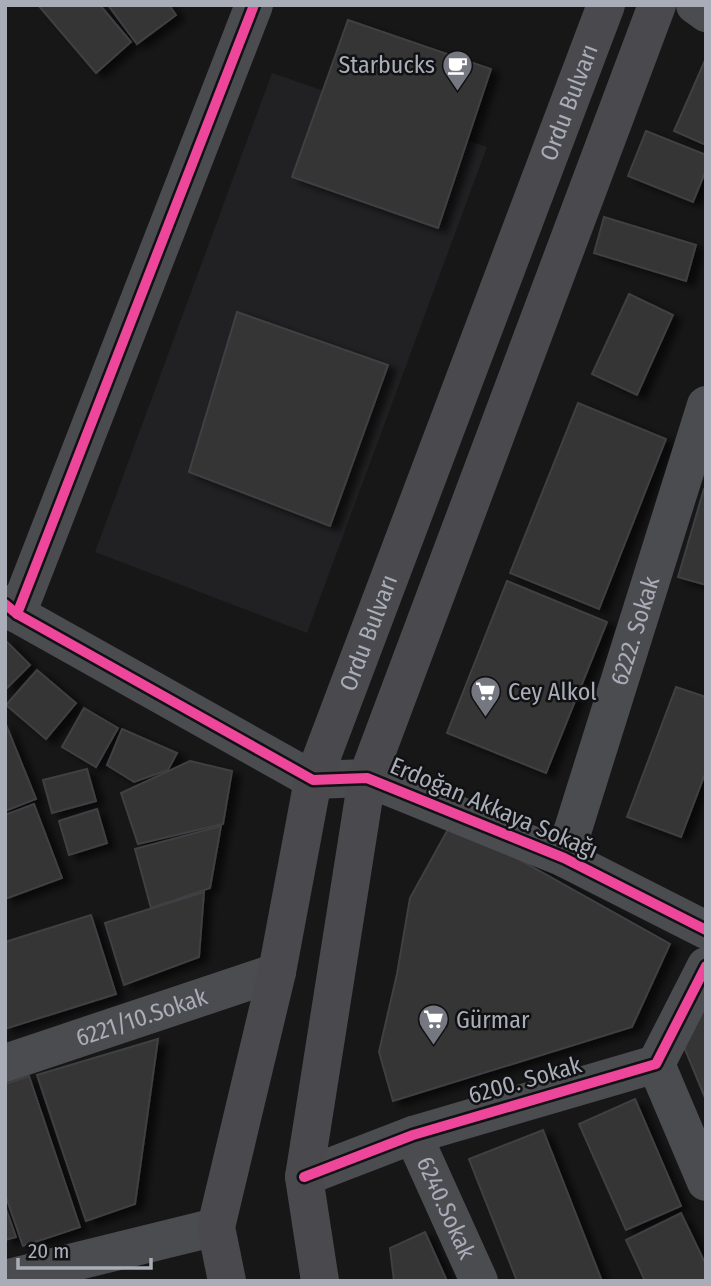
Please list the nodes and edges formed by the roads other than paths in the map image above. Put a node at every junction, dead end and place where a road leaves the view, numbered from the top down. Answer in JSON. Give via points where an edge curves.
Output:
{"nodes":[{"id":1,"x":254,"y":5,"type":"edge"},
{"id":2,"x":606,"y":5,"type":"edge"},
{"id":3,"x":657,"y":5,"type":"edge"},
{"id":4,"x":695,"y":5,"type":"edge"},
{"id":5,"x":706,"y":13,"type":"edge"},
{"id":6,"x":706,"y":405,"type":"edge"},
{"id":7,"x":11,"y":609,"type":"edge"},
{"id":8,"x":367,"y":778,"type":"junction"},
{"id":9,"x":313,"y":780,"type":"junction"},
{"id":10,"x":564,"y":858,"type":"junction"},
{"id":11,"x":706,"y":930,"type":"edge"},
{"id":12,"x":706,"y":966,"type":"edge"},
{"id":13,"x":277,"y":972,"type":"junction"},
{"id":14,"x":5,"y":1063,"type":"edge"},
{"id":15,"x":656,"y":1064,"type":"junction"},
{"id":16,"x":413,"y":1135,"type":"junction"},
{"id":17,"x":304,"y":1177,"type":"junction"},
{"id":18,"x":706,"y":1182,"type":"edge"},
{"id":19,"x":216,"y":1227,"type":"junction"},
{"id":20,"x":5,"y":1279,"type":"edge"},
{"id":21,"x":227,"y":1281,"type":"edge"},
{"id":22,"x":320,"y":1281,"type":"edge"},
{"id":23,"x":479,"y":1281,"type":"edge"}],
"edges":[{"from":1,"to":7,"type":"street"},
{"from":2,"to":9,"type":"main road","name":"Ordu Bulvarı"},
{"from":3,"to":8,"type":"main road","name":"Ordu Bulvarı"},
{"from":4,"to":5,"type":"street"},
{"from":6,"to":10,"type":"street","name":"6222. Sokak"},
{"from":7,"to":9,"type":"street"},
{"from":8,"to":9,"type":"street","name":"Erdoğan Akkaya Sokağı"},
{"from":8,"to":10,"type":"street","name":"Erdoğan Akkaya Sokağı"},
{"from":8,"to":17,"type":"main road","name":"Ordu Bulvarı"},
{"from":9,"to":13,"type":"main road","name":"Ordu Bulvarı"},
{"from":10,"to":11,"type":"street","name":"Erdoğan Akkaya Sokağı"},
{"from":12,"to":15,"type":"street"},
{"from":13,"to":14,"type":"street","name":"6221/10.Sokak"},
{"from":13,"to":19,"type":"main road","name":"Ordu Bulvarı"},
{"from":15,"to":16,"type":"street","name":"6200. Sokak"},
{"from":15,"to":18,"type":"street"},
{"from":16,"to":17,"type":"street","name":"6200. Sokak"},
{"from":16,"to":23,"type":"street","name":"6240.Sokak"},
{"from":17,"to":22,"type":"main road","name":"Ordu Bulvarı"},
{"from":19,"to":20,"type":"street"},
{"from":19,"to":21,"type":"main road","name":"Ordu Bulvarı"}]}
